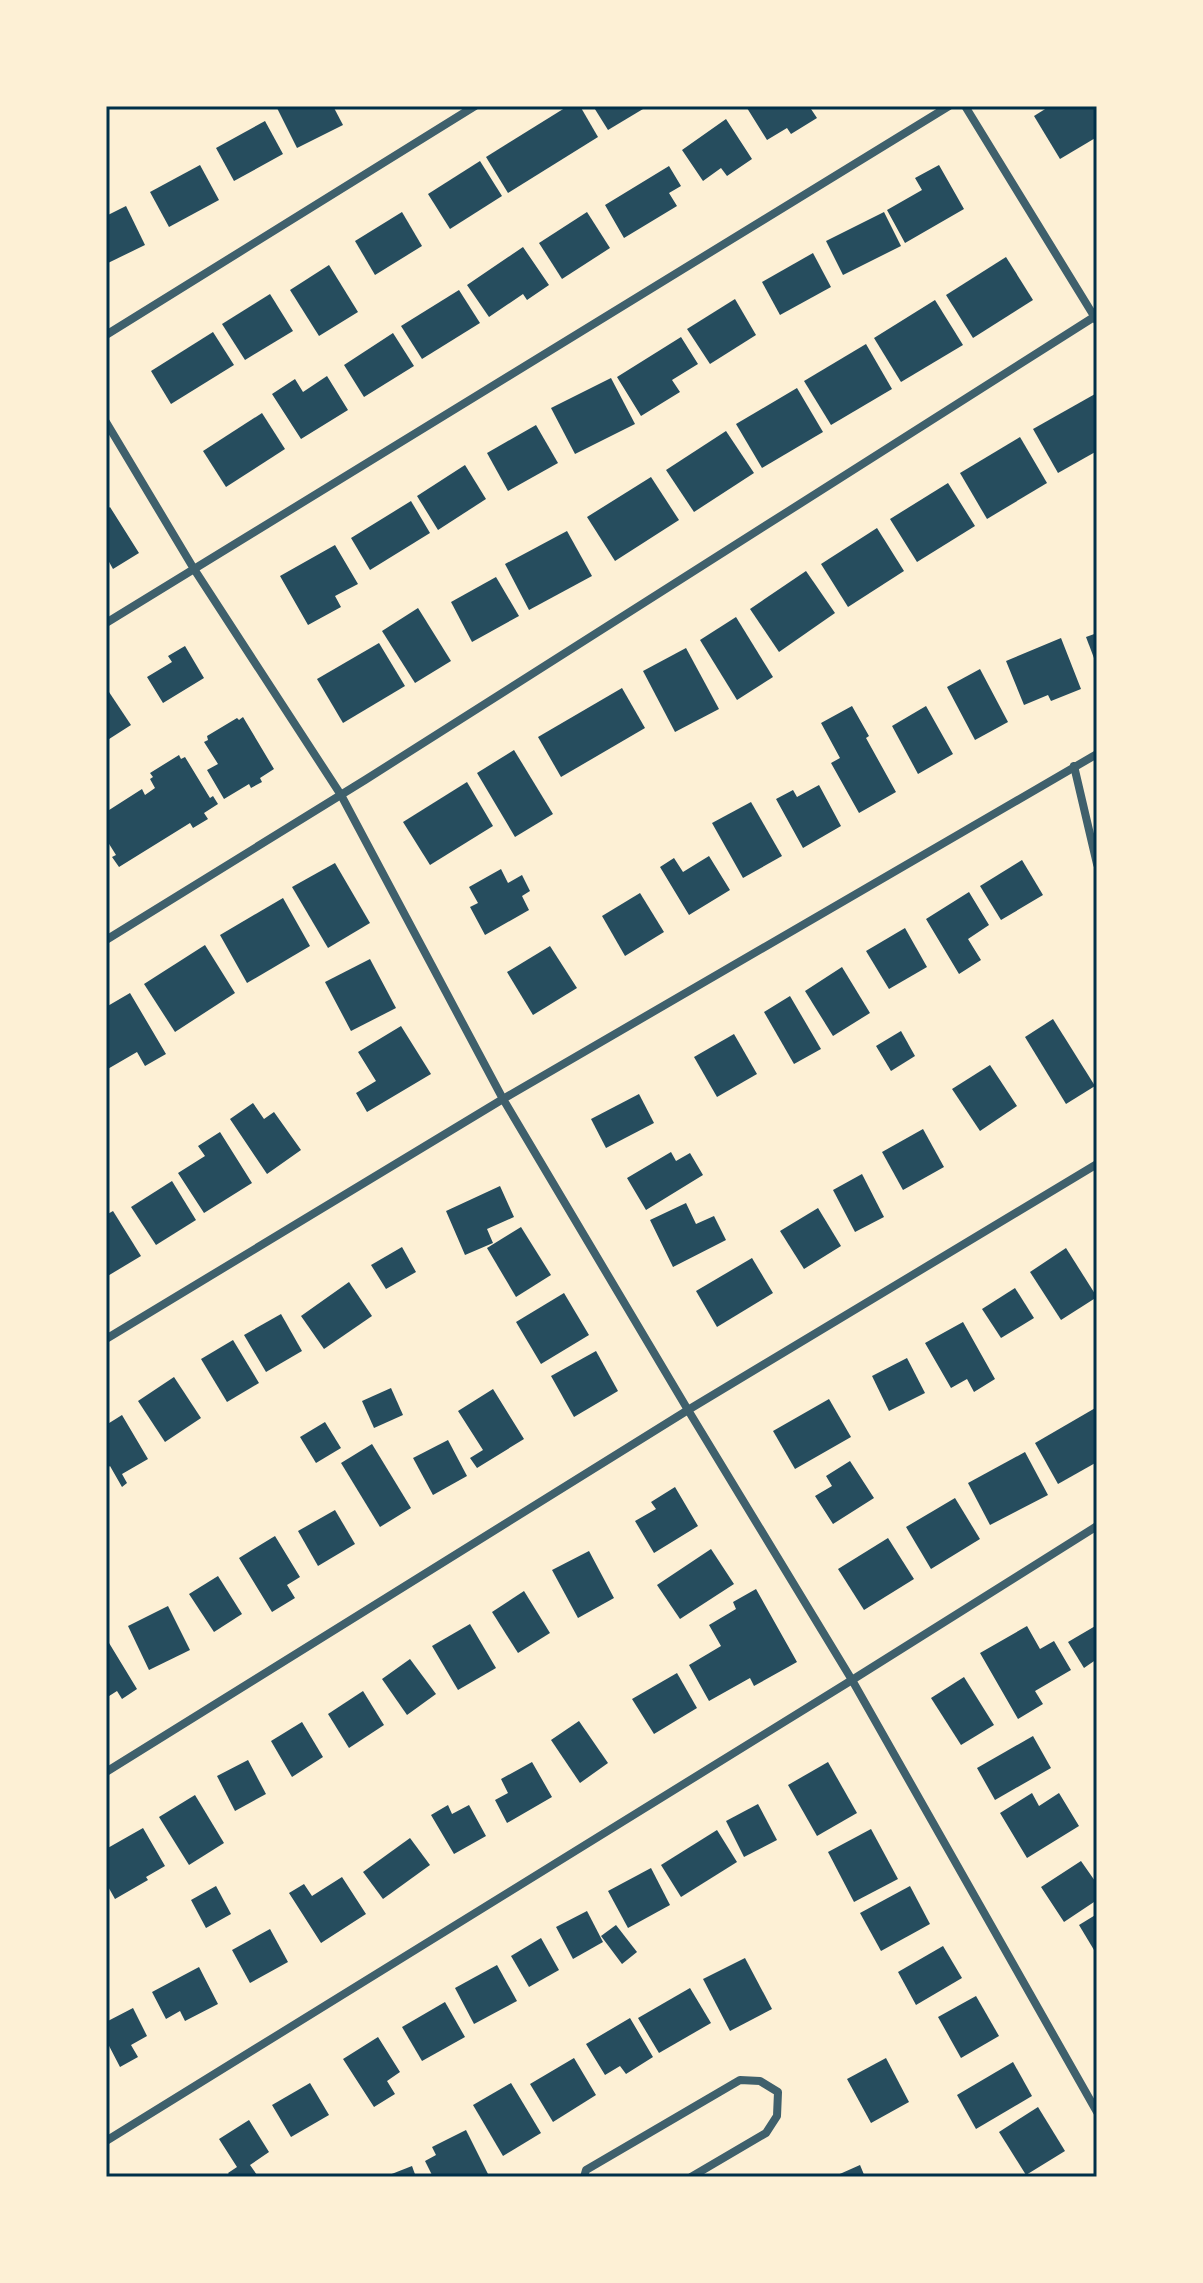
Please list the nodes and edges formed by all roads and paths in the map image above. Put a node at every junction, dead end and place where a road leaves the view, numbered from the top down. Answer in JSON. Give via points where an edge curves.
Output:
{"nodes":[{"id":1,"x":475,"y":106,"type":"edge"},
{"id":2,"x":949,"y":106,"type":"edge"},
{"id":3,"x":965,"y":106,"type":"edge"},
{"id":4,"x":1096,"y":319,"type":"edge"},
{"id":5,"x":106,"y":335,"type":"edge"},
{"id":6,"x":106,"y":422,"type":"edge"},
{"id":7,"x":194,"y":569,"type":"junction"},
{"id":8,"x":106,"y":623,"type":"edge"},
{"id":9,"x":1097,"y":754,"type":"edge"},
{"id":10,"x":1074,"y":766,"type":"junction"},
{"id":11,"x":341,"y":795,"type":"junction"},
{"id":12,"x":1097,"y":864,"type":"edge"},
{"id":13,"x":106,"y":940,"type":"edge"},
{"id":14,"x":503,"y":1099,"type":"junction"},
{"id":15,"x":1097,"y":1164,"type":"edge"},
{"id":16,"x":106,"y":1339,"type":"edge"},
{"id":17,"x":688,"y":1410,"type":"junction"},
{"id":18,"x":1097,"y":1526,"type":"edge"},
{"id":19,"x":852,"y":1680,"type":"junction"},
{"id":20,"x":106,"y":1772,"type":"edge"},
{"id":21,"x":1097,"y":2112,"type":"edge"},
{"id":22,"x":106,"y":2141,"type":"edge"},
{"id":23,"x":584,"y":2177,"type":"edge"},
{"id":24,"x":691,"y":2177,"type":"edge"}],
"edges":[{"from":1,"to":5,"type":"street"},
{"from":2,"to":7,"type":"street"},
{"from":3,"to":4,"type":"street"},
{"from":4,"to":11,"type":"street"},
{"from":6,"to":7,"type":"street"},
{"from":7,"to":8,"type":"street"},
{"from":7,"to":11,"type":"street"},
{"from":9,"to":10,"type":"street"},
{"from":10,"to":12,"type":"street"},
{"from":10,"to":14,"type":"street"},
{"from":11,"to":13,"type":"street"},
{"from":11,"to":14,"type":"street"},
{"from":14,"to":16,"type":"street"},
{"from":14,"to":17,"type":"street"},
{"from":15,"to":17,"type":"street"},
{"from":17,"to":19,"type":"street"},
{"from":17,"to":20,"type":"street"},
{"from":18,"to":19,"type":"street"},
{"from":19,"to":21,"type":"street"},
{"from":19,"to":22,"type":"street"},
{"from":23,"to":24,"type":"street","via":[[586,2170],[740,2080],[760,2081],[778,2092],[777,2116],[766,2133]]}]}
